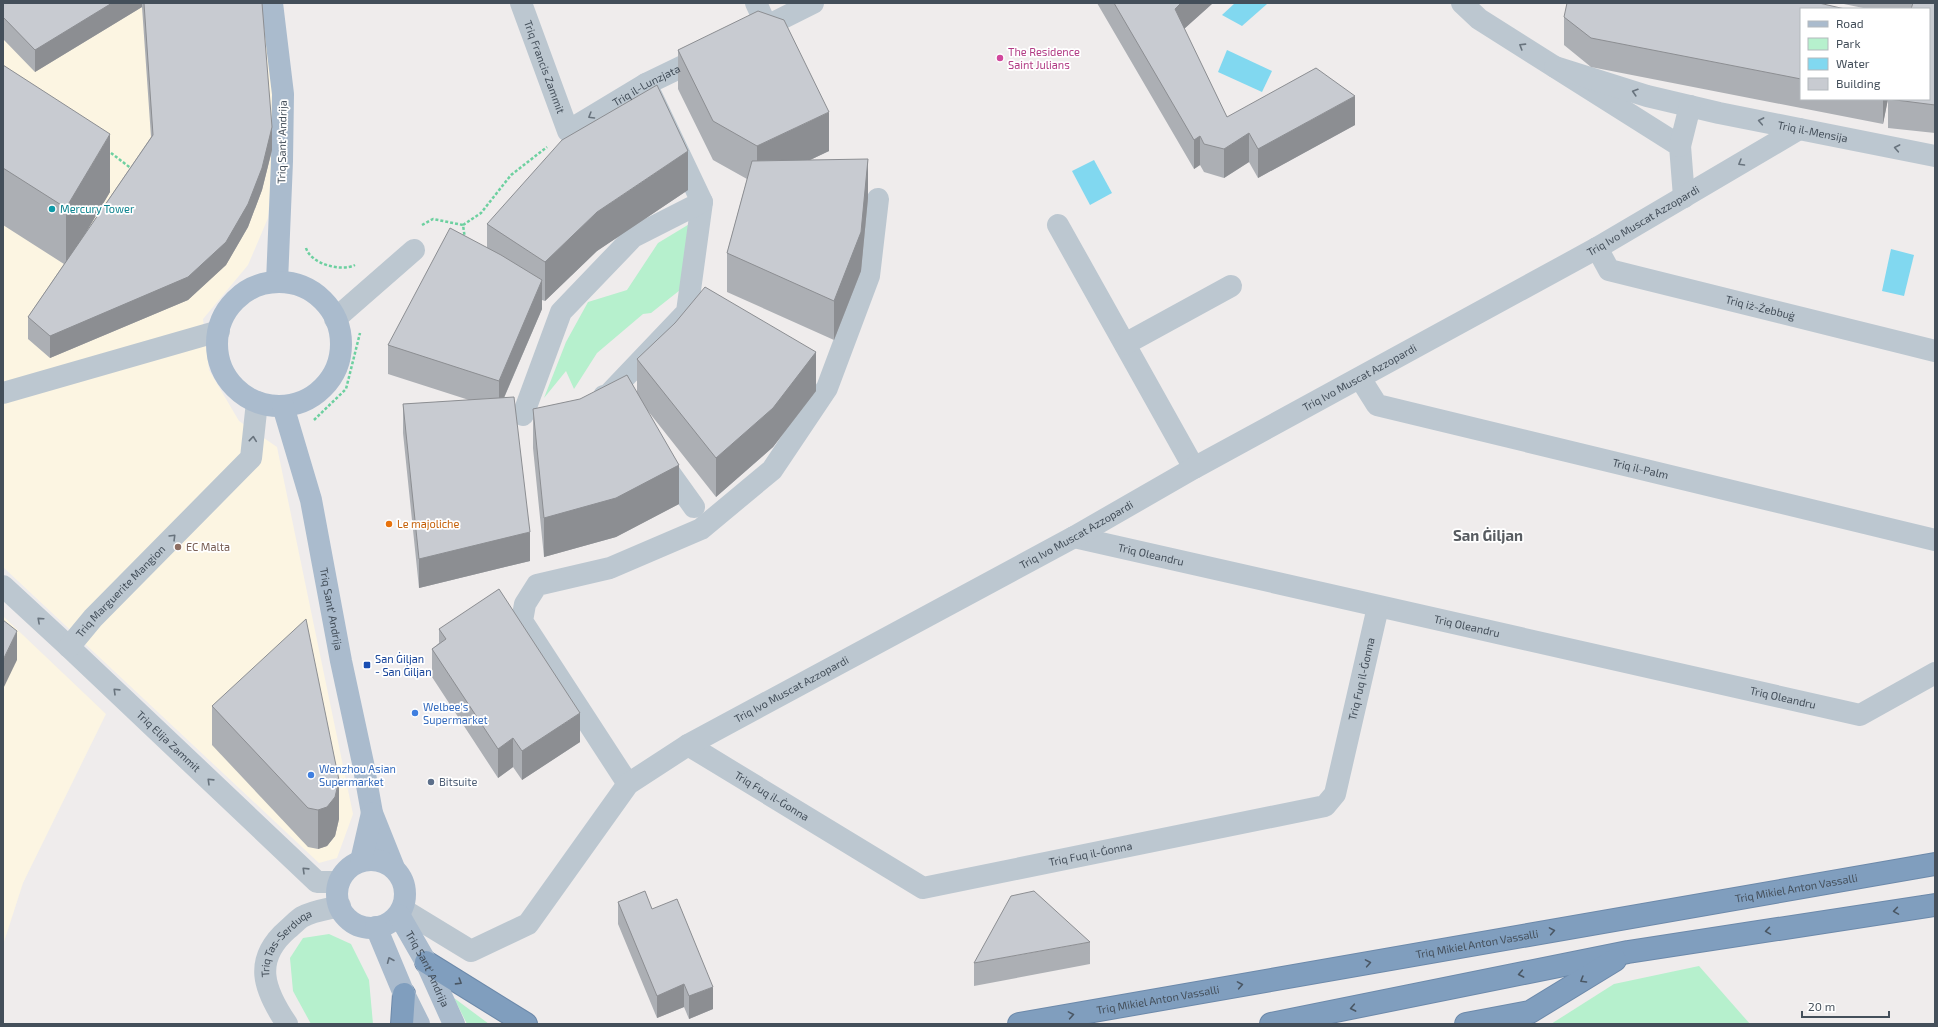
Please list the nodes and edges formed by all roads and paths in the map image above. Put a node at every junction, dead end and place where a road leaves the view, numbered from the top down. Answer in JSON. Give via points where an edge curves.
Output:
{"nodes":[{"id":1,"x":272,"y":3,"type":"edge"},
{"id":2,"x":521,"y":3,"type":"edge"},
{"id":3,"x":756,"y":3,"type":"edge"},
{"id":4,"x":813,"y":3,"type":"edge"},
{"id":5,"x":1462,"y":3,"type":"edge"},
{"id":6,"x":767,"y":27,"type":"junction"},
{"id":7,"x":1555,"y":67,"type":"junction"},
{"id":8,"x":646,"y":84,"type":"junction"},
{"id":9,"x":1690,"y":106,"type":"junction"},
{"id":10,"x":1799,"y":129,"type":"junction"},
{"id":11,"x":568,"y":130,"type":"junction"},
{"id":12,"x":103,"y":146,"type":"edge"},
{"id":13,"x":1680,"y":146,"type":"junction"},
{"id":14,"x":1935,"y":156,"type":"edge"},
{"id":15,"x":134,"y":171,"type":"edge"},
{"id":16,"x":1684,"y":197,"type":"junction"},
{"id":17,"x":878,"y":199,"type":"dead end"},
{"id":18,"x":702,"y":202,"type":"junction"},
{"id":19,"x":463,"y":225,"type":"junction"},
{"id":20,"x":1058,"y":225,"type":"dead end"},
{"id":21,"x":415,"y":228,"type":"dead end"},
{"id":22,"x":303,"y":241,"type":"dead end"},
{"id":23,"x":467,"y":245,"type":"edge"},
{"id":24,"x":1597,"y":248,"type":"junction"},
{"id":25,"x":414,"y":250,"type":"dead end"},
{"id":26,"x":362,"y":261,"type":"dead end"},
{"id":27,"x":277,"y":282,"type":"junction"},
{"id":28,"x":1231,"y":286,"type":"dead end"},
{"id":29,"x":335,"y":319,"type":"junction"},
{"id":30,"x":362,"y":328,"type":"dead end"},
{"id":31,"x":218,"y":331,"type":"junction"},
{"id":32,"x":1125,"y":344,"type":"junction"},
{"id":33,"x":1935,"y":351,"type":"edge"},
{"id":34,"x":1360,"y":378,"type":"junction"},
{"id":35,"x":3,"y":393,"type":"edge"},
{"id":36,"x":585,"y":400,"type":"edge"},
{"id":37,"x":257,"y":402,"type":"junction"},
{"id":38,"x":283,"y":406,"type":"junction"},
{"id":39,"x":546,"y":410,"type":"edge"},
{"id":40,"x":313,"y":421,"type":"dead end"},
{"id":41,"x":650,"y":444,"type":"edge"},
{"id":42,"x":1194,"y":468,"type":"junction"},
{"id":43,"x":694,"y":507,"type":"dead end"},
{"id":44,"x":1074,"y":537,"type":"junction"},
{"id":45,"x":1935,"y":540,"type":"edge"},
{"id":46,"x":3,"y":586,"type":"edge"},
{"id":47,"x":1378,"y":607,"type":"junction"},
{"id":48,"x":70,"y":646,"type":"junction"},
{"id":49,"x":1935,"y":673,"type":"edge"},
{"id":50,"x":688,"y":744,"type":"junction"},
{"id":51,"x":628,"y":784,"type":"junction"},
{"id":52,"x":372,"y":813,"type":"junction"},
{"id":53,"x":361,"y":861,"type":"junction"},
{"id":54,"x":1935,"y":864,"type":"edge"},
{"id":55,"x":394,"y":868,"type":"junction"},
{"id":56,"x":339,"y":882,"type":"junction"},
{"id":57,"x":1935,"y":905,"type":"edge"},
{"id":58,"x":340,"y":906,"type":"junction"},
{"id":59,"x":400,"y":912,"type":"junction"},
{"id":60,"x":376,"y":927,"type":"junction"},
{"id":61,"x":1628,"y":952,"type":"junction"},
{"id":62,"x":426,"y":962,"type":"junction"},
{"id":63,"x":404,"y":994,"type":"junction"},
{"id":64,"x":286,"y":1024,"type":"edge"},
{"id":65,"x":402,"y":1024,"type":"edge"},
{"id":66,"x":419,"y":1024,"type":"edge"},
{"id":67,"x":454,"y":1024,"type":"edge"},
{"id":68,"x":526,"y":1024,"type":"edge"},
{"id":69,"x":1019,"y":1024,"type":"edge"},
{"id":70,"x":1271,"y":1024,"type":"edge"},
{"id":71,"x":1466,"y":1024,"type":"edge"}],
"edges":[{"from":1,"to":27,"type":"main road","name":"Triq Sant' Andrija","via":[[283,94]]},
{"from":2,"to":11,"type":"street","name":"Triq Francis Zammit"},
{"from":3,"to":6,"type":"street"},
{"from":4,"to":6,"type":"street","name":"Triq il-Lunzjata"},
{"from":7,"to":5,"type":"street","name":"Triq il-Mensija","one_way":true,"via":[[1479,19]]},
{"from":6,"to":8,"type":"street","name":"Triq il-Lunzjata"},
{"from":9,"to":7,"type":"street","name":"Triq il-Mensija","one_way":true,"via":[[1647,96]]},
{"from":7,"to":13,"type":"street","name":"Triq il-Mensija"},
{"from":8,"to":11,"type":"street","name":"Triq il-Lunzjata","one_way":true},
{"from":8,"to":18,"type":"street"},
{"from":10,"to":9,"type":"street","name":"Triq il-Mensija","one_way":true},
{"from":9,"to":13,"type":"street"},
{"from":14,"to":10,"type":"street","name":"Triq il-Mensija","one_way":true},
{"from":10,"to":16,"type":"street","name":"Triq Ivo Muscat Azzopardi","one_way":true},
{"from":11,"to":19,"type":"path","via":[[511,175],[481,213]]},
{"from":12,"to":15,"type":"path"},
{"from":13,"to":16,"type":"street"},
{"from":16,"to":24,"type":"street","name":"Triq Ivo Muscat Azzopardi"},
{"from":17,"to":51,"type":"street","via":[[869,276],[827,388],[772,470],[701,529],[610,568],[537,585],[525,604],[522,621]]},
{"from":18,"to":36,"type":"street","via":[[696,316],[616,401]]},
{"from":18,"to":39,"type":"street","via":[[633,237],[561,312],[523,415]]},
{"from":19,"to":21,"type":"path","via":[[434,219]]},
{"from":19,"to":23,"type":"path"},
{"from":20,"to":32,"type":"street"},
{"from":22,"to":26,"type":"path","via":[[308,253],[319,262],[350,267]]},
{"from":24,"to":33,"type":"street","name":"Triq iż-Żebbuġ","via":[[1609,270]]},
{"from":24,"to":34,"type":"street","name":"Triq Ivo Muscat Azzopardi"},
{"from":25,"to":29,"type":"street"},
{"from":27,"to":29,"type":"main road","via":[[308,289],[320,298]]},
{"from":27,"to":31,"type":"main road","via":[[262,284],[247,291],[224,315]]},
{"from":28,"to":32,"type":"street"},
{"from":29,"to":38,"type":"main road","via":[[341,347],[337,366],[327,384],[312,397],[297,404]]},
{"from":30,"to":40,"type":"path","via":[[346,389]]},
{"from":31,"to":35,"type":"street"},
{"from":31,"to":37,"type":"main road","via":[[217,347],[226,377],[238,390]]},
{"from":32,"to":42,"type":"street"},
{"from":34,"to":42,"type":"street","name":"Triq Ivo Muscat Azzopardi"},
{"from":34,"to":45,"type":"street","name":"Triq il-Palm","via":[[1377,405]]},
{"from":37,"to":38,"type":"main road","via":[[269,406]]},
{"from":48,"to":37,"type":"street","name":"Triq Marguerite Mangion","one_way":true,"via":[[93,618],[251,458]]},
{"from":38,"to":52,"type":"main road","name":"Triq Sant' Andrija","via":[[311,500]]},
{"from":41,"to":43,"type":"street"},
{"from":42,"to":44,"type":"street","name":"Triq Ivo Muscat Azzopardi"},
{"from":44,"to":47,"type":"street","name":"Triq Oleandru"},
{"from":44,"to":50,"type":"street","name":"Triq Ivo Muscat Azzopardi"},
{"from":48,"to":46,"type":"street","name":"Triq Elija Zammit","one_way":true},
{"from":47,"to":49,"type":"street","name":"Triq Oleandru","via":[[1860,715]]},
{"from":47,"to":50,"type":"street","name":"Triq Fuq il-Ġonna","via":[[1335,794],[1325,806],[923,888]]},
{"from":56,"to":48,"type":"street","name":"Triq Elija Zammit","one_way":true,"via":[[317,882]]},
{"from":50,"to":51,"type":"street","name":"Triq Ivo Muscat Azzopardi"},
{"from":51,"to":59,"type":"street","name":"Triq Ivo Muscat Azzopardi","via":[[528,924],[471,951]]},
{"from":52,"to":53,"type":"main road","name":"Triq Sant' Andrija"},
{"from":52,"to":55,"type":"main road","name":"Triq Sant' Andrija"},
{"from":53,"to":55,"type":"main road","via":[[385,862]]},
{"from":53,"to":56,"type":"main road","via":[[345,872]]},
{"from":69,"to":54,"type":"highway","name":"Triq Mikiel Anton Vassalli","one_way":true},
{"from":55,"to":59,"type":"main road","name":"Triq Sant' Andrija","via":[[405,886],[405,898]]},
{"from":56,"to":58,"type":"main road","via":[[337,894]]},
{"from":57,"to":61,"type":"highway","one_way":true},
{"from":58,"to":60,"type":"main road","via":[[354,923]]},
{"from":58,"to":64,"type":"street","name":"Triq Tas-Serduqa","via":[[302,917],[279,937],[266,959],[266,982]]},
{"from":59,"to":60,"type":"main road","via":[[388,923]]},
{"from":59,"to":62,"type":"main road","name":"Triq Sant' Andrija"},
{"from":63,"to":60,"type":"main road","one_way":true},
{"from":61,"to":70,"type":"highway","one_way":true},
{"from":61,"to":71,"type":"highway","one_way":true,"via":[[1530,1012]]},
{"from":62,"to":67,"type":"main road","name":"Triq Sant' Andrija"},
{"from":62,"to":68,"type":"highway","one_way":true},
{"from":63,"to":65,"type":"highway"},
{"from":63,"to":66,"type":"main road"}]}
